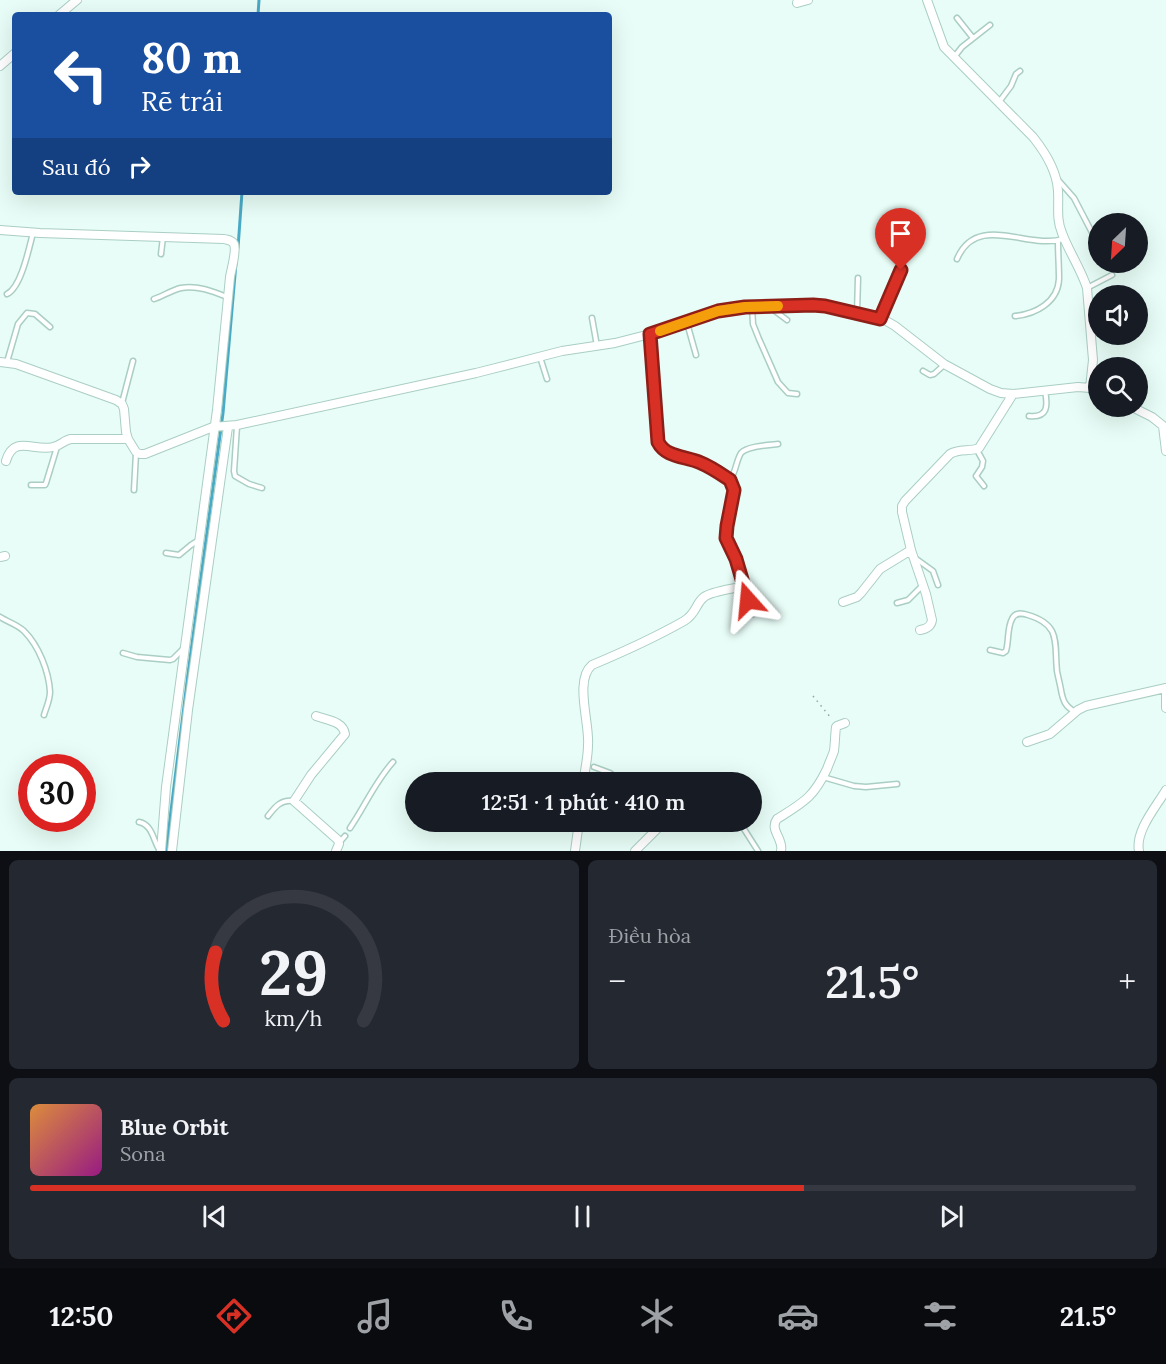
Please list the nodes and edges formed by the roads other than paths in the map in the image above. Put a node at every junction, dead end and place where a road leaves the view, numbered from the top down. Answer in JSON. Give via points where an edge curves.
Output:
{"nodes":[{"id":1,"x":77,"y":0,"type":"edge"},
{"id":2,"x":808,"y":0,"type":"edge"},
{"id":3,"x":927,"y":0,"type":"edge"},
{"id":4,"x":797,"y":3,"type":"dead end"},
{"id":5,"x":63,"y":12,"type":"edge"},
{"id":6,"x":957,"y":18,"type":"dead end"},
{"id":7,"x":990,"y":25,"type":"dead end"},
{"id":8,"x":973,"y":38,"type":"junction"},
{"id":9,"x":12,"y":56,"type":"edge"},
{"id":10,"x":953,"y":58,"type":"junction"},
{"id":11,"x":0,"y":66,"type":"edge"},
{"id":12,"x":1020,"y":71,"type":"dead end"},
{"id":13,"x":998,"y":103,"type":"junction"},
{"id":14,"x":1054,"y":176,"type":"junction"},
{"id":15,"x":1088,"y":225,"type":"edge"},
{"id":16,"x":0,"y":230,"type":"edge"},
{"id":17,"x":33,"y":233,"type":"junction"},
{"id":18,"x":163,"y":237,"type":"junction"},
{"id":19,"x":1061,"y":240,"type":"junction"},
{"id":20,"x":161,"y":254,"type":"dead end"},
{"id":21,"x":957,"y":259,"type":"dead end"},
{"id":22,"x":901,"y":270,"type":"dead end"},
{"id":23,"x":1112,"y":275,"type":"dead end"},
{"id":24,"x":858,"y":278,"type":"dead end"},
{"id":25,"x":1087,"y":288,"type":"junction"},
{"id":26,"x":7,"y":294,"type":"dead end"},
{"id":27,"x":228,"y":297,"type":"junction"},
{"id":28,"x":154,"y":299,"type":"dead end"},
{"id":29,"x":768,"y":306,"type":"junction"},
{"id":30,"x":752,"y":307,"type":"junction"},
{"id":31,"x":857,"y":313,"type":"junction"},
{"id":32,"x":1015,"y":316,"type":"dead end"},
{"id":33,"x":592,"y":318,"type":"dead end"},
{"id":34,"x":880,"y":319,"type":"junction"},
{"id":35,"x":787,"y":320,"type":"dead end"},
{"id":36,"x":687,"y":322,"type":"junction"},
{"id":37,"x":50,"y":327,"type":"dead end"},
{"id":38,"x":650,"y":334,"type":"junction"},
{"id":39,"x":597,"y":346,"type":"junction"},
{"id":40,"x":696,"y":355,"type":"dead end"},
{"id":41,"x":539,"y":356,"type":"junction"},
{"id":42,"x":1093,"y":357,"type":"edge"},
{"id":43,"x":133,"y":361,"type":"dead end"},
{"id":44,"x":4,"y":362,"type":"edge"},
{"id":45,"x":944,"y":364,"type":"junction"},
{"id":46,"x":923,"y":371,"type":"dead end"},
{"id":47,"x":547,"y":379,"type":"dead end"},
{"id":48,"x":1088,"y":389,"type":"edge"},
{"id":49,"x":1045,"y":391,"type":"junction"},
{"id":50,"x":797,"y":394,"type":"dead end"},
{"id":51,"x":1012,"y":394,"type":"junction"},
{"id":52,"x":122,"y":404,"type":"junction"},
{"id":53,"x":1148,"y":415,"type":"edge"},
{"id":54,"x":1029,"y":416,"type":"dead end"},
{"id":55,"x":237,"y":425,"type":"junction"},
{"id":56,"x":215,"y":427,"type":"junction"},
{"id":57,"x":228,"y":427,"type":"junction"},
{"id":58,"x":1165,"y":427,"type":"edge"},
{"id":59,"x":128,"y":439,"type":"junction"},
{"id":60,"x":778,"y":444,"type":"dead end"},
{"id":61,"x":57,"y":446,"type":"junction"},
{"id":62,"x":977,"y":450,"type":"junction"},
{"id":63,"x":1166,"y":451,"type":"edge"},
{"id":64,"x":136,"y":452,"type":"junction"},
{"id":65,"x":6,"y":461,"type":"dead end"},
{"id":66,"x":730,"y":480,"type":"junction"},
{"id":67,"x":31,"y":485,"type":"dead end"},
{"id":68,"x":984,"y":486,"type":"dead end"},
{"id":69,"x":262,"y":488,"type":"dead end"},
{"id":70,"x":134,"y":490,"type":"dead end"},
{"id":71,"x":200,"y":539,"type":"junction"},
{"id":72,"x":166,"y":553,"type":"dead end"},
{"id":73,"x":912,"y":553,"type":"junction"},
{"id":74,"x":923,"y":585,"type":"junction"},
{"id":75,"x":938,"y":585,"type":"dead end"},
{"id":76,"x":744,"y":586,"type":"junction"},
{"id":77,"x":843,"y":602,"type":"dead end"},
{"id":78,"x":897,"y":603,"type":"dead end"},
{"id":79,"x":752,"y":613,"type":"dead end"},
{"id":80,"x":0,"y":617,"type":"edge"},
{"id":81,"x":920,"y":630,"type":"dead end"},
{"id":82,"x":185,"y":646,"type":"junction"},
{"id":83,"x":990,"y":650,"type":"dead end"},
{"id":84,"x":123,"y":653,"type":"dead end"},
{"id":85,"x":1166,"y":690,"type":"edge"},
{"id":86,"x":1166,"y":708,"type":"edge"},
{"id":87,"x":1076,"y":712,"type":"junction"},
{"id":88,"x":44,"y":716,"type":"dead end"},
{"id":89,"x":315,"y":716,"type":"dead end"},
{"id":90,"x":841,"y":724,"type":"road end"},
{"id":91,"x":1027,"y":742,"type":"dead end"},
{"id":92,"x":393,"y":762,"type":"dead end"},
{"id":93,"x":590,"y":766,"type":"junction"},
{"id":94,"x":588,"y":772,"type":"edge"},
{"id":95,"x":607,"y":772,"type":"edge"},
{"id":96,"x":823,"y":777,"type":"junction"},
{"id":97,"x":897,"y":784,"type":"dead end"},
{"id":98,"x":1166,"y":790,"type":"edge"},
{"id":99,"x":294,"y":801,"type":"junction"},
{"id":100,"x":268,"y":816,"type":"dead end"},
{"id":101,"x":139,"y":822,"type":"dead end"},
{"id":102,"x":350,"y":828,"type":"dead end"},
{"id":103,"x":578,"y":832,"type":"edge"},
{"id":104,"x":654,"y":832,"type":"edge"},
{"id":105,"x":746,"y":832,"type":"edge"},
{"id":106,"x":345,"y":836,"type":"dead end"},
{"id":107,"x":337,"y":847,"type":"edge"},
{"id":108,"x":160,"y":851,"type":"edge"},
{"id":109,"x":172,"y":851,"type":"edge"},
{"id":110,"x":575,"y":851,"type":"edge"},
{"id":111,"x":635,"y":851,"type":"edge"},
{"id":112,"x":758,"y":851,"type":"edge"},
{"id":113,"x":781,"y":851,"type":"edge"},
{"id":114,"x":1139,"y":851,"type":"edge"}],
"edges":[{"from":1,"to":5,"type":"street"},
{"from":2,"to":4,"type":"street"},
{"from":3,"to":10,"type":"street","via":[[941,41]]},
{"from":6,"to":8,"type":"lane"},
{"from":7,"to":8,"type":"lane"},
{"from":8,"to":10,"type":"lane"},
{"from":9,"to":11,"type":"street"},
{"from":10,"to":13,"type":"street"},
{"from":12,"to":13,"type":"lane"},
{"from":13,"to":14,"type":"street","via":[[1042,148]]},
{"from":14,"to":15,"type":"lane","via":[[1074,198]]},
{"from":14,"to":19,"type":"street"},
{"from":16,"to":17,"type":"street"},
{"from":17,"to":18,"type":"street"},
{"from":17,"to":26,"type":"lane","via":[[18,282]]},
{"from":18,"to":20,"type":"lane"},
{"from":18,"to":27,"type":"street","via":[[231,241],[234,259]]},
{"from":19,"to":21,"type":"lane","via":[[988,235],[968,242]]},
{"from":19,"to":25,"type":"street"},
{"from":19,"to":32,"type":"lane","via":[[1055,293],[1043,307]]},
{"from":22,"to":34,"type":"lane"},
{"from":23,"to":25,"type":"lane"},
{"from":24,"to":31,"type":"lane"},
{"from":25,"to":42,"type":"street"},
{"from":27,"to":28,"type":"lane","via":[[200,288],[181,288]]},
{"from":27,"to":56,"type":"street"},
{"from":29,"to":30,"type":"street"},
{"from":29,"to":31,"type":"street","via":[[819,305]]},
{"from":29,"to":35,"type":"lane"},
{"from":30,"to":36,"type":"street","via":[[718,311]]},
{"from":30,"to":50,"type":"lane","via":[[753,324],[778,382],[788,393]]},
{"from":31,"to":34,"type":"street"},
{"from":33,"to":39,"type":"lane"},
{"from":34,"to":45,"type":"street"},
{"from":36,"to":38,"type":"street"},
{"from":36,"to":40,"type":"lane"},
{"from":37,"to":44,"type":"lane","via":[[35,314],[27,313],[18,324]]},
{"from":38,"to":39,"type":"street"},
{"from":38,"to":66,"type":"street","via":[[661,448],[702,463]]},
{"from":39,"to":41,"type":"street"},
{"from":41,"to":47,"type":"lane"},
{"from":41,"to":55,"type":"street"},
{"from":43,"to":52,"type":"lane"},
{"from":44,"to":52,"type":"street"},
{"from":45,"to":46,"type":"lane","via":[[934,374]]},
{"from":45,"to":51,"type":"street","via":[[990,389]]},
{"from":48,"to":49,"type":"street"},
{"from":49,"to":51,"type":"street"},
{"from":49,"to":54,"type":"lane","via":[[1046,409],[1041,415]]},
{"from":51,"to":62,"type":"street"},
{"from":52,"to":59,"type":"street"},
{"from":53,"to":58,"type":"street"},
{"from":55,"to":57,"type":"street"},
{"from":55,"to":69,"type":"lane","via":[[235,476]]},
{"from":56,"to":57,"type":"street"},
{"from":56,"to":64,"type":"street","via":[[145,454]]},
{"from":56,"to":71,"type":"street"},
{"from":57,"to":109,"type":"street"},
{"from":58,"to":63,"type":"street"},
{"from":59,"to":61,"type":"street","via":[[71,439]]},
{"from":59,"to":64,"type":"street"},
{"from":60,"to":66,"type":"lane","via":[[745,450]]},
{"from":61,"to":65,"type":"street","via":[[18,446],[9,452]]},
{"from":61,"to":67,"type":"lane","via":[[45,485]]},
{"from":62,"to":68,"type":"lane","via":[[983,461],[975,476]]},
{"from":62,"to":73,"type":"street","via":[[950,454],[905,501],[902,512]]},
{"from":64,"to":70,"type":"lane"},
{"from":66,"to":76,"type":"street","via":[[734,490],[726,538]]},
{"from":71,"to":72,"type":"lane","via":[[179,555]]},
{"from":71,"to":82,"type":"street"},
{"from":73,"to":74,"type":"street"},
{"from":73,"to":75,"type":"lane","via":[[933,571]]},
{"from":73,"to":77,"type":"street","via":[[880,568],[857,597]]},
{"from":74,"to":78,"type":"lane","via":[[908,600]]},
{"from":74,"to":81,"type":"street","via":[[932,620],[929,627]]},
{"from":76,"to":79,"type":"street"},
{"from":76,"to":93,"type":"street","via":[[704,596],[690,618],[586,670],[584,704]]},
{"from":80,"to":88,"type":"lane","via":[[25,631],[41,657],[50,694]]},
{"from":82,"to":84,"type":"lane","via":[[170,660]]},
{"from":82,"to":108,"type":"street"},
{"from":83,"to":87,"type":"lane","via":[[1006,651],[1014,615],[1024,614],[1043,622],[1051,629],[1057,645],[1062,700]]},
{"from":85,"to":86,"type":"street"},
{"from":85,"to":87,"type":"street","via":[[1086,706]]},
{"from":87,"to":91,"type":"street","via":[[1050,734]]},
{"from":89,"to":99,"type":"street","via":[[343,726],[345,734]]},
{"from":90,"to":96,"type":"street","via":[[835,729],[832,758]]},
{"from":92,"to":102,"type":"lane"},
{"from":93,"to":94,"type":"street"},
{"from":93,"to":95,"type":"lane"},
{"from":96,"to":97,"type":"lane","via":[[854,786]]},
{"from":96,"to":113,"type":"street","via":[[806,801],[774,823]]},
{"from":98,"to":114,"type":"street","via":[[1140,834]]},
{"from":99,"to":100,"type":"lane","via":[[283,801]]},
{"from":99,"to":107,"type":"street","via":[[338,840]]},
{"from":101,"to":108,"type":"lane","via":[[149,828]]},
{"from":103,"to":110,"type":"street"},
{"from":104,"to":111,"type":"street"},
{"from":105,"to":112,"type":"lane"},
{"from":106,"to":107,"type":"lane"}]}
